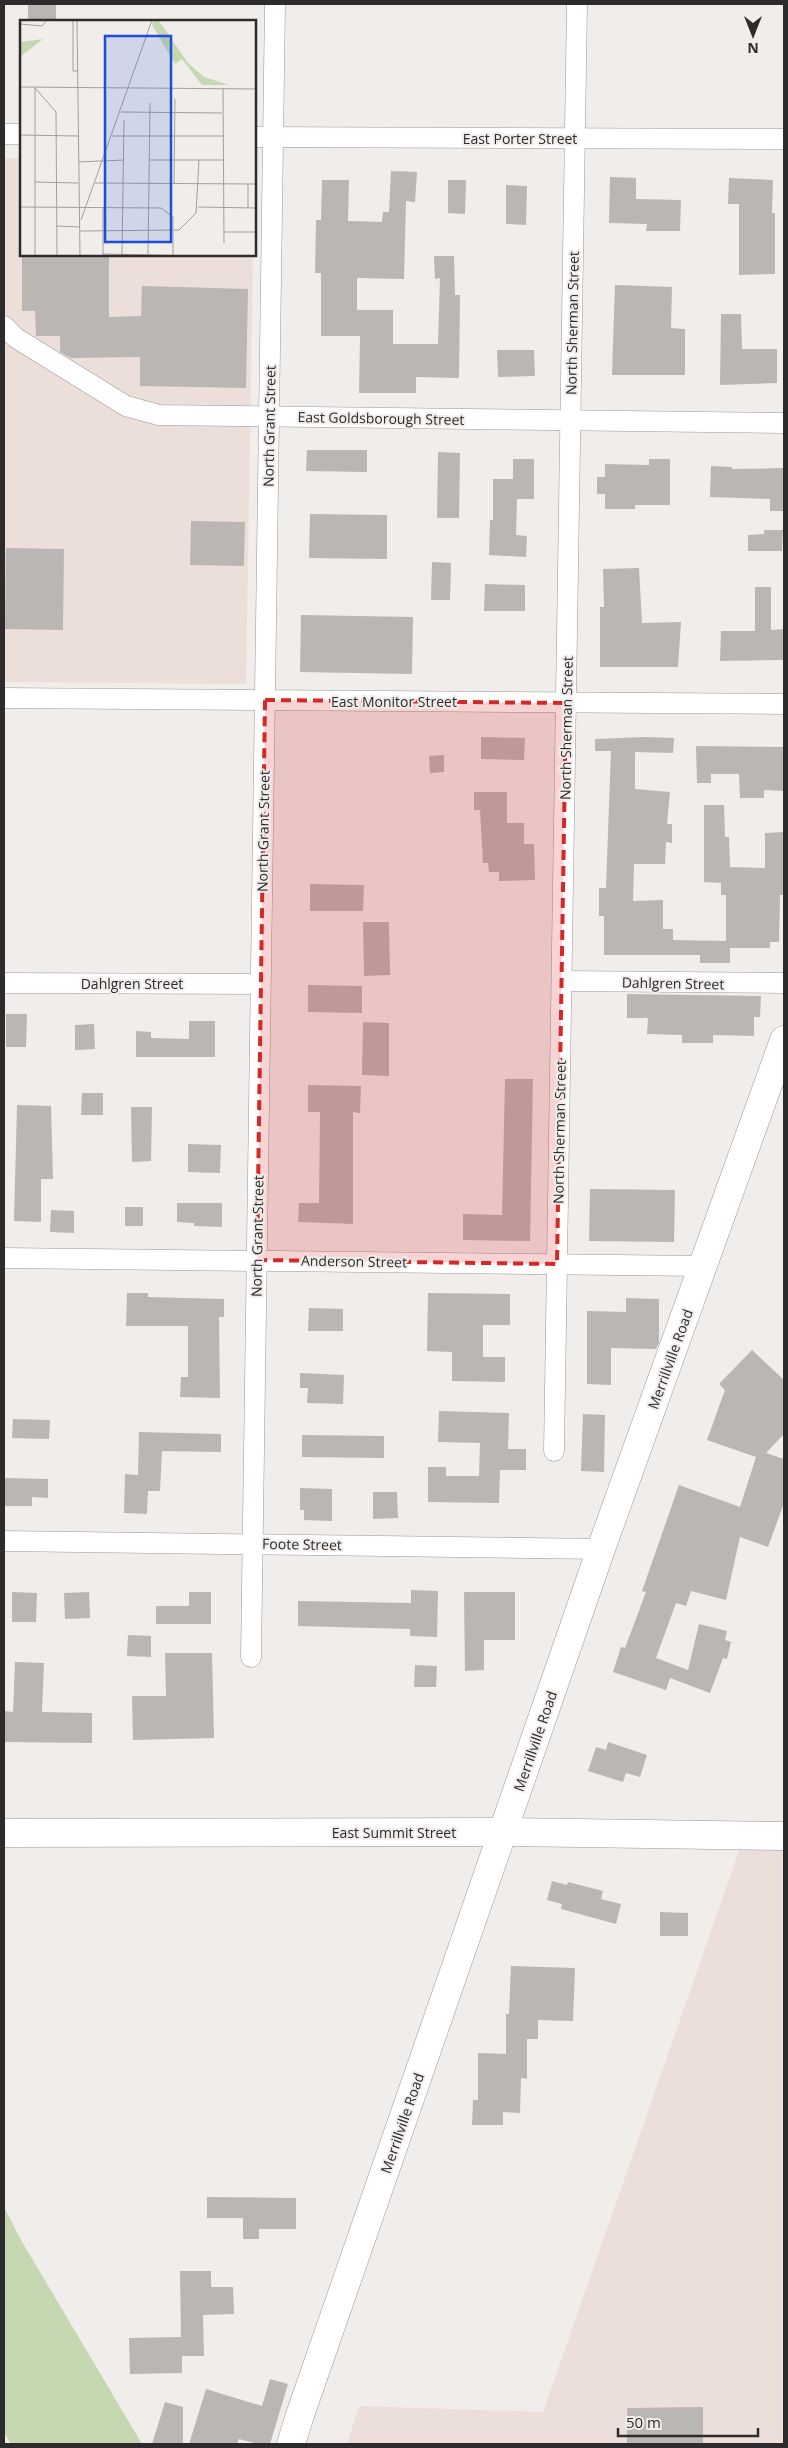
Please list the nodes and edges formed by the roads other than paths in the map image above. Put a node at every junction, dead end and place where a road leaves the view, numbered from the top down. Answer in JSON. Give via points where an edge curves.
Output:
{"nodes":[{"id":1,"x":275,"y":4,"type":"edge"},
{"id":2,"x":577,"y":4,"type":"edge"},
{"id":3,"x":4,"y":134,"type":"edge"},
{"id":4,"x":20,"y":134,"type":"edge"},
{"id":5,"x":264,"y":137,"type":"edge"},
{"id":6,"x":575,"y":139,"type":"junction"},
{"id":7,"x":784,"y":139,"type":"edge"},
{"id":8,"x":4,"y":326,"type":"edge"},
{"id":9,"x":269,"y":416,"type":"junction"},
{"id":10,"x":571,"y":420,"type":"junction"},
{"id":11,"x":784,"y":423,"type":"edge"},
{"id":12,"x":4,"y":698,"type":"edge"},
{"id":13,"x":265,"y":700,"type":"junction"},
{"id":14,"x":566,"y":703,"type":"junction"},
{"id":15,"x":784,"y":704,"type":"edge"},
{"id":16,"x":562,"y":981,"type":"junction"},
{"id":17,"x":4,"y":983,"type":"edge"},
{"id":18,"x":784,"y":983,"type":"edge"},
{"id":19,"x":260,"y":984,"type":"junction"},
{"id":20,"x":784,"y":1040,"type":"edge"},
{"id":21,"x":4,"y":1258,"type":"edge"},
{"id":22,"x":257,"y":1260,"type":"junction"},
{"id":23,"x":557,"y":1264,"type":"junction"},
{"id":24,"x":703,"y":1266,"type":"junction"},
{"id":25,"x":554,"y":1451,"type":"dead end"},
{"id":26,"x":4,"y":1541,"type":"edge"},
{"id":27,"x":253,"y":1543,"type":"junction"},
{"id":28,"x":600,"y":1549,"type":"junction"},
{"id":29,"x":251,"y":1658,"type":"dead end"},
{"id":30,"x":4,"y":1832,"type":"edge"},
{"id":31,"x":504,"y":1832,"type":"junction"},
{"id":32,"x":784,"y":1836,"type":"edge"},
{"id":33,"x":291,"y":2444,"type":"edge"}],
"edges":[{"from":1,"to":5,"type":"street","name":"North Grant Street"},
{"from":2,"to":6,"type":"street","name":"North Sherman Street"},
{"from":3,"to":4,"type":"street"},
{"from":5,"to":6,"type":"street","name":"East Porter Street"},
{"from":5,"to":9,"type":"street","name":"North Grant Street"},
{"from":6,"to":7,"type":"street","name":"East Porter Street"},
{"from":6,"to":10,"type":"street","name":"North Sherman Street"},
{"from":8,"to":9,"type":"street","name":"East Goldsborough Street","via":[[16,338],[126,406],[159,415]]},
{"from":9,"to":10,"type":"street","name":"East Goldsborough Street"},
{"from":9,"to":13,"type":"street","name":"North Grant Street"},
{"from":10,"to":11,"type":"street","name":"East Goldsborough Street"},
{"from":10,"to":14,"type":"street","name":"North Sherman Street"},
{"from":12,"to":13,"type":"street","name":"East Monitor Street"},
{"from":13,"to":14,"type":"street","name":"East Monitor Street"},
{"from":13,"to":19,"type":"street","name":"North Grant Street"},
{"from":14,"to":15,"type":"street","name":"East Monitor Street"},
{"from":14,"to":16,"type":"street","name":"North Sherman Street"},
{"from":16,"to":18,"type":"street","name":"Dahlgren Street"},
{"from":16,"to":23,"type":"street","name":"North Sherman Street"},
{"from":17,"to":19,"type":"street","name":"Dahlgren Street"},
{"from":19,"to":22,"type":"street","name":"North Grant Street"},
{"from":20,"to":24,"type":"street","name":"Merrillville Road"},
{"from":21,"to":22,"type":"street","name":"Anderson Street"},
{"from":22,"to":23,"type":"street","name":"Anderson Street"},
{"from":22,"to":27,"type":"street","name":"North Grant Street"},
{"from":23,"to":24,"type":"street","name":"Anderson Street"},
{"from":23,"to":25,"type":"street","name":"North Sherman Street"},
{"from":24,"to":28,"type":"street","name":"Merrillville Road"},
{"from":26,"to":27,"type":"street","name":"Foote Street"},
{"from":27,"to":28,"type":"street","name":"Foote Street"},
{"from":27,"to":29,"type":"street","name":"North Grant Street"},
{"from":28,"to":31,"type":"street","name":"Merrillville Road"},
{"from":30,"to":31,"type":"street","name":"East Summit Street"},
{"from":31,"to":32,"type":"street","name":"East Summit Street"},
{"from":31,"to":33,"type":"street","name":"Merrillville Road"}]}
